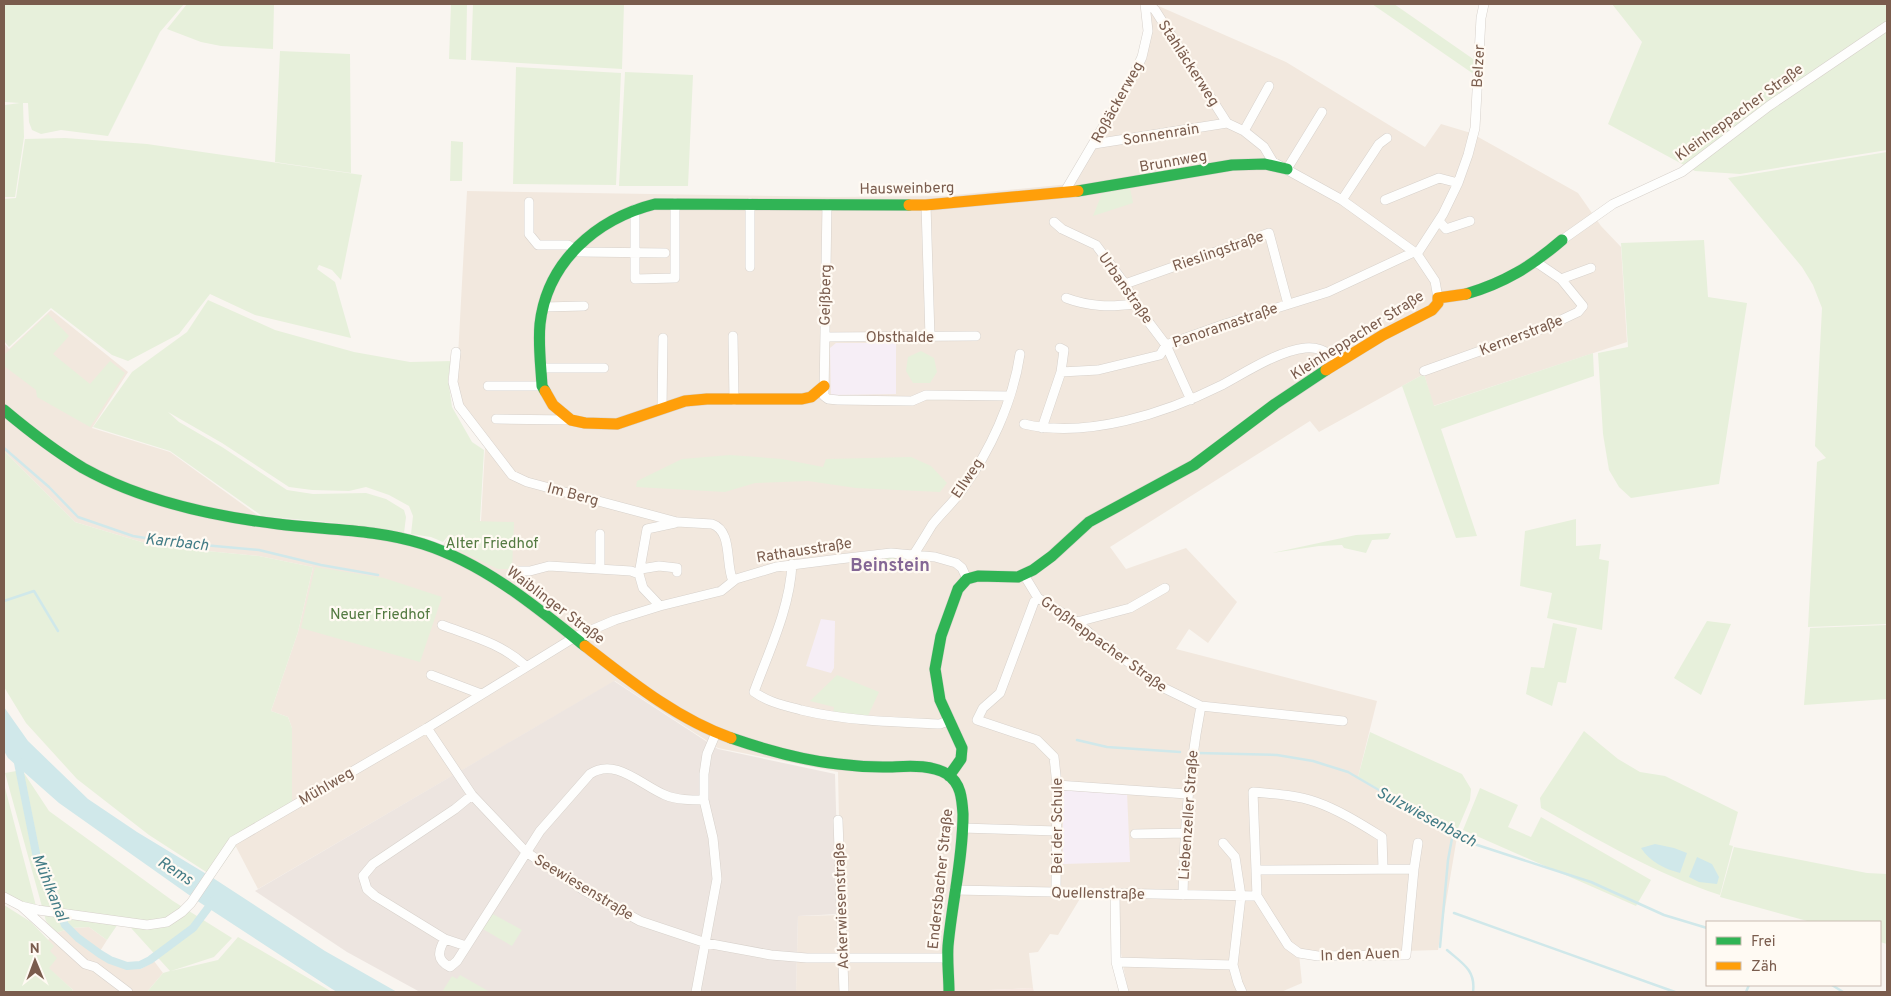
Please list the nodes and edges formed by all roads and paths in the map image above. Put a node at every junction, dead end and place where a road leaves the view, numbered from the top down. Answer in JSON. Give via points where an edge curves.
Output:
{"nodes":[{"id":1,"x":1147,"y":4,"type":"edge"},
{"id":2,"x":1484,"y":4,"type":"edge"},
{"id":3,"x":1159,"y":16,"type":"junction"},
{"id":4,"x":1887,"y":26,"type":"edge"},
{"id":5,"x":1148,"y":27,"type":"junction"},
{"id":6,"x":1269,"y":86,"type":"dead end"},
{"id":7,"x":1322,"y":112,"type":"dead end"},
{"id":8,"x":1228,"y":123,"type":"junction"},
{"id":9,"x":1244,"y":130,"type":"junction"},
{"id":10,"x":1387,"y":138,"type":"dead end"},
{"id":11,"x":1094,"y":144,"type":"junction"},
{"id":12,"x":1287,"y":169,"type":"junction"},
{"id":13,"x":1458,"y":184,"type":"junction"},
{"id":14,"x":1064,"y":193,"type":"junction"},
{"id":15,"x":1342,"y":200,"type":"junction"},
{"id":16,"x":1385,"y":200,"type":"dead end"},
{"id":17,"x":529,"y":202,"type":"dead end"},
{"id":18,"x":674,"y":203,"type":"junction"},
{"id":19,"x":750,"y":203,"type":"junction"},
{"id":20,"x":827,"y":204,"type":"junction"},
{"id":21,"x":926,"y":205,"type":"junction"},
{"id":22,"x":635,"y":209,"type":"junction"},
{"id":23,"x":1439,"y":221,"type":"junction"},
{"id":24,"x":1470,"y":221,"type":"dead end"},
{"id":25,"x":1054,"y":222,"type":"dead end"},
{"id":26,"x":1562,"y":240,"type":"joint"},
{"id":27,"x":575,"y":248,"type":"junction"},
{"id":28,"x":635,"y":253,"type":"junction"},
{"id":29,"x":665,"y":253,"type":"dead end"},
{"id":30,"x":1416,"y":253,"type":"junction"},
{"id":31,"x":1536,"y":262,"type":"junction"},
{"id":32,"x":750,"y":267,"type":"dead end"},
{"id":33,"x":1591,"y":268,"type":"dead end"},
{"id":34,"x":1561,"y":279,"type":"junction"},
{"id":35,"x":1125,"y":284,"type":"junction"},
{"id":36,"x":1066,"y":298,"type":"dead end"},
{"id":37,"x":1438,"y":298,"type":"junction"},
{"id":38,"x":1135,"y":304,"type":"junction"},
{"id":39,"x":1288,"y":304,"type":"junction"},
{"id":40,"x":584,"y":306,"type":"dead end"},
{"id":41,"x":544,"y":307,"type":"junction"},
{"id":42,"x":733,"y":336,"type":"dead end"},
{"id":43,"x":976,"y":336,"type":"dead end"},
{"id":44,"x":825,"y":337,"type":"junction"},
{"id":45,"x":930,"y":337,"type":"junction"},
{"id":46,"x":663,"y":338,"type":"dead end"},
{"id":47,"x":1166,"y":345,"type":"junction"},
{"id":48,"x":1060,"y":348,"type":"dead end"},
{"id":49,"x":456,"y":352,"type":"dead end"},
{"id":50,"x":1020,"y":354,"type":"dead end"},
{"id":51,"x":1340,"y":360,"type":"junction"},
{"id":52,"x":541,"y":368,"type":"junction"},
{"id":53,"x":604,"y":368,"type":"dead end"},
{"id":54,"x":1424,"y":371,"type":"dead end"},
{"id":55,"x":1061,"y":372,"type":"junction"},
{"id":56,"x":488,"y":386,"type":"dead end"},
{"id":57,"x":542,"y":386,"type":"junction"},
{"id":58,"x":824,"y":386,"type":"junction"},
{"id":59,"x":1009,"y":396,"type":"junction"},
{"id":60,"x":734,"y":400,"type":"junction"},
{"id":61,"x":1191,"y":400,"type":"junction"},
{"id":62,"x":662,"y":408,"type":"junction"},
{"id":63,"x":4,"y":410,"type":"edge"},
{"id":64,"x":496,"y":419,"type":"dead end"},
{"id":65,"x":571,"y":420,"type":"junction"},
{"id":66,"x":1024,"y":424,"type":"dead end"},
{"id":67,"x":1042,"y":428,"type":"junction"},
{"id":68,"x":677,"y":522,"type":"junction"},
{"id":69,"x":600,"y":534,"type":"dead end"},
{"id":70,"x":914,"y":554,"type":"junction"},
{"id":71,"x":792,"y":564,"type":"junction"},
{"id":72,"x":600,"y":569,"type":"junction"},
{"id":73,"x":514,"y":571,"type":"dead end"},
{"id":74,"x":640,"y":571,"type":"junction"},
{"id":75,"x":677,"y":572,"type":"dead end"},
{"id":76,"x":1024,"y":575,"type":"junction"},
{"id":77,"x":967,"y":578,"type":"junction"},
{"id":78,"x":733,"y":581,"type":"junction"},
{"id":79,"x":1165,"y":588,"type":"dead end"},
{"id":80,"x":1038,"y":598,"type":"junction"},
{"id":81,"x":660,"y":606,"type":"junction"},
{"id":82,"x":1077,"y":622,"type":"junction"},
{"id":83,"x":442,"y":625,"type":"dead end"},
{"id":84,"x":575,"y":637,"type":"junction"},
{"id":85,"x":526,"y":666,"type":"junction"},
{"id":86,"x":431,"y":675,"type":"dead end"},
{"id":87,"x":481,"y":694,"type":"junction"},
{"id":88,"x":1201,"y":706,"type":"junction"},
{"id":89,"x":950,"y":720,"type":"junction"},
{"id":90,"x":1343,"y":721,"type":"dead end"},
{"id":91,"x":427,"y":728,"type":"junction"},
{"id":92,"x":716,"y":733,"type":"junction"},
{"id":93,"x":949,"y":776,"type":"junction"},
{"id":94,"x":1057,"y":785,"type":"junction"},
{"id":95,"x":1187,"y":794,"type":"junction"},
{"id":96,"x":472,"y":795,"type":"junction"},
{"id":97,"x":704,"y":800,"type":"junction"},
{"id":98,"x":838,"y":820,"type":"dead end"},
{"id":99,"x":962,"y":828,"type":"junction"},
{"id":100,"x":1057,"y":831,"type":"junction"},
{"id":101,"x":1135,"y":834,"type":"dead end"},
{"id":102,"x":1186,"y":834,"type":"junction"},
{"id":103,"x":1223,"y":843,"type":"dead end"},
{"id":104,"x":1418,"y":843,"type":"dead end"},
{"id":105,"x":526,"y":852,"type":"junction"},
{"id":106,"x":1383,"y":869,"type":"junction"},
{"id":107,"x":1414,"y":869,"type":"junction"},
{"id":108,"x":1256,"y":870,"type":"junction"},
{"id":109,"x":954,"y":890,"type":"junction"},
{"id":110,"x":1056,"y":892,"type":"junction"},
{"id":111,"x":1115,"y":894,"type":"junction"},
{"id":112,"x":1183,"y":895,"type":"junction"},
{"id":113,"x":1241,"y":896,"type":"junction"},
{"id":114,"x":1257,"y":896,"type":"junction"},
{"id":115,"x":4,"y":897,"type":"edge"},
{"id":116,"x":20,"y":906,"type":"junction"},
{"id":117,"x":445,"y":939,"type":"junction"},
{"id":118,"x":706,"y":943,"type":"junction"},
{"id":119,"x":466,"y":946,"type":"junction"},
{"id":120,"x":842,"y":958,"type":"junction"},
{"id":121,"x":948,"y":958,"type":"junction"},
{"id":122,"x":1116,"y":962,"type":"junction"},
{"id":123,"x":1233,"y":965,"type":"junction"},
{"id":124,"x":128,"y":992,"type":"edge"},
{"id":125,"x":696,"y":992,"type":"edge"},
{"id":126,"x":844,"y":992,"type":"edge"},
{"id":127,"x":949,"y":992,"type":"edge"},
{"id":128,"x":1124,"y":992,"type":"edge"},
{"id":129,"x":1242,"y":992,"type":"edge"}],
"edges":[{"from":1,"to":3,"type":"street","name":"Stahläckerweg"},
{"from":1,"to":5,"type":"street","name":"Roßäckerweg"},
{"from":2,"to":13,"type":"street","name":"Belzer","via":[[1474,128]]},
{"from":3,"to":5,"type":"street"},
{"from":3,"to":8,"type":"street","name":"Stahläckerweg"},
{"from":4,"to":26,"type":"street","name":"Kleinheppacher Straße","via":[[1769,106],[1682,172],[1613,204]]},
{"from":5,"to":11,"type":"street","name":"Roßäckerweg","via":[[1142,57]]},
{"from":6,"to":9,"type":"street"},
{"from":7,"to":12,"type":"street"},
{"from":8,"to":9,"type":"street","name":"Brunnweg"},
{"from":8,"to":11,"type":"street","name":"Sonnenrain"},
{"from":9,"to":12,"type":"street","name":"Brunnweg","via":[[1264,147],[1273,162]]},
{"from":10,"to":15,"type":"street","via":[[1378,144]]},
{"from":11,"to":14,"type":"street","name":"Roßäckerweg"},
{"from":12,"to":14,"type":"street","name":"Brunnweg","via":[[1265,164],[1232,165]]},
{"from":12,"to":15,"type":"street","name":"Brunnweg"},
{"from":13,"to":16,"type":"street","via":[[1439,178]]},
{"from":13,"to":23,"type":"street","name":"Belzer"},
{"from":14,"to":21,"type":"street","name":"Hausweinberg"},
{"from":15,"to":30,"type":"street","name":"Brunnweg"},
{"from":17,"to":27,"type":"street","via":[[529,234],[538,245]]},
{"from":18,"to":19,"type":"street","name":"Hausweinberg"},
{"from":18,"to":22,"type":"street","name":"Hausweinberg"},
{"from":18,"to":28,"type":"street","via":[[675,278],[635,279]]},
{"from":19,"to":20,"type":"street","name":"Hausweinberg"},
{"from":19,"to":32,"type":"street"},
{"from":20,"to":21,"type":"street","name":"Hausweinberg"},
{"from":20,"to":44,"type":"street","name":"Geißberg"},
{"from":21,"to":45,"type":"street"},
{"from":22,"to":27,"type":"street","name":"Hausweinberg","via":[[602,225]]},
{"from":22,"to":28,"type":"street"},
{"from":23,"to":24,"type":"street","via":[[1446,229]]},
{"from":23,"to":30,"type":"street","name":"Belzer"},
{"from":25,"to":35,"type":"street","name":"Urbanstraße","via":[[1096,246]]},
{"from":26,"to":31,"type":"street","name":"Kleinheppacher Straße"},
{"from":27,"to":28,"type":"street","via":[[580,252]]},
{"from":27,"to":41,"type":"street","name":"Hausweinberg","via":[[549,287]]},
{"from":28,"to":29,"type":"street"},
{"from":30,"to":37,"type":"street","name":"Brunnweg","via":[[1434,281]]},
{"from":30,"to":39,"type":"street","name":"Panoramastraße","via":[[1328,292]]},
{"from":31,"to":34,"type":"street","name":"Kernerstraße"},
{"from":31,"to":37,"type":"street","name":"Kleinheppacher Straße","via":[[1518,274],[1478,290],[1452,299]]},
{"from":33,"to":34,"type":"street"},
{"from":34,"to":54,"type":"street","name":"Kernerstraße","via":[[1583,306],[1578,312],[1544,328]]},
{"from":35,"to":38,"type":"street","name":"Urbanstraße"},
{"from":35,"to":39,"type":"street","name":"Rieslingstraße","via":[[1269,233]]},
{"from":36,"to":38,"type":"street","via":[[1110,307]]},
{"from":37,"to":51,"type":"street","name":"Kleinheppacher Straße","via":[[1432,310]]},
{"from":38,"to":47,"type":"street","name":"Urbanstraße"},
{"from":39,"to":47,"type":"street","name":"Panoramastraße"},
{"from":40,"to":41,"type":"street"},
{"from":41,"to":52,"type":"street","name":"Hausweinberg","via":[[539,342]]},
{"from":42,"to":60,"type":"street"},
{"from":43,"to":45,"type":"street","name":"Obsthalde"},
{"from":44,"to":45,"type":"street","name":"Obsthalde"},
{"from":44,"to":58,"type":"street","name":"Geißberg"},
{"from":46,"to":62,"type":"street"},
{"from":47,"to":55,"type":"street","name":"Panoramastraße","via":[[1160,355],[1138,361],[1098,370]]},
{"from":47,"to":61,"type":"street","name":"Urbanstraße"},
{"from":48,"to":55,"type":"street","via":[[1064,350]]},
{"from":49,"to":68,"type":"street","name":"Im Berg","via":[[453,382],[459,406],[512,475],[527,482]]},
{"from":50,"to":59,"type":"street","name":"Ellweg"},
{"from":51,"to":61,"type":"street","via":[[1322,349],[1306,348],[1286,353]]},
{"from":51,"to":76,"type":"street","name":"Kleinheppacher Straße","via":[[1194,465],[1089,522],[1052,556]]},
{"from":52,"to":53,"type":"street"},
{"from":52,"to":57,"type":"street","name":"Hausweinberg"},
{"from":55,"to":67,"type":"street"},
{"from":56,"to":57,"type":"street"},
{"from":57,"to":65,"type":"street","name":"Hausweinberg","via":[[553,405]]},
{"from":58,"to":59,"type":"street","via":[[824,396],[838,400],[912,401],[926,395]]},
{"from":58,"to":60,"type":"street","via":[[811,397],[802,399]]},
{"from":59,"to":70,"type":"street","name":"Ellweg","via":[[979,464]]},
{"from":60,"to":62,"type":"street","via":[[684,401]]},
{"from":61,"to":67,"type":"street","via":[[1126,420],[1084,428]]},
{"from":62,"to":65,"type":"street","via":[[617,424]]},
{"from":63,"to":84,"type":"street","name":"Waiblinger Straße","via":[[67,458],[98,476],[190,509],[262,523],[388,536],[457,557],[508,584]]},
{"from":64,"to":65,"type":"street"},
{"from":66,"to":67,"type":"street"},
{"from":68,"to":74,"type":"street","via":[[647,529]]},
{"from":68,"to":78,"type":"street","name":"Im Berg","via":[[712,524],[722,530]]},
{"from":69,"to":72,"type":"street"},
{"from":70,"to":71,"type":"street","name":"Rathausstraße"},
{"from":70,"to":77,"type":"street","name":"Rathausstraße","via":[[956,563]]},
{"from":71,"to":78,"type":"street","name":"Rathausstraße"},
{"from":71,"to":89,"type":"street","via":[[787,602],[754,692],[768,702],[817,714],[940,724]]},
{"from":72,"to":73,"type":"street","via":[[549,566]]},
{"from":72,"to":74,"type":"street"},
{"from":74,"to":75,"type":"street","via":[[659,566],[676,568]]},
{"from":74,"to":81,"type":"street","via":[[643,588]]},
{"from":76,"to":77,"type":"street"},
{"from":76,"to":80,"type":"street","name":"Großheppacher Straße"},
{"from":77,"to":89,"type":"street","via":[[958,589],[936,655],[937,691]]},
{"from":78,"to":81,"type":"street","name":"Rathausstraße","via":[[721,591]]},
{"from":79,"to":82,"type":"street","via":[[1130,608]]},
{"from":80,"to":82,"type":"street","name":"Großheppacher Straße"},
{"from":80,"to":94,"type":"street","name":"Bei der Schule","via":[[1000,693],[977,720],[1038,740],[1052,754]]},
{"from":81,"to":84,"type":"street","name":"Mühlweg"},
{"from":82,"to":88,"type":"street","name":"Großheppacher Straße","via":[[1164,688]]},
{"from":83,"to":85,"type":"street","via":[[500,646]]},
{"from":84,"to":85,"type":"street","name":"Mühlweg"},
{"from":84,"to":92,"type":"street","name":"Waiblinger Straße","via":[[647,692]]},
{"from":85,"to":87,"type":"street","name":"Mühlweg"},
{"from":86,"to":87,"type":"street"},
{"from":87,"to":91,"type":"street","name":"Mühlweg"},
{"from":88,"to":90,"type":"street","name":"Großheppacher Straße"},
{"from":88,"to":95,"type":"street","name":"Liebenzeller Straße"},
{"from":89,"to":93,"type":"street","via":[[962,752]]},
{"from":91,"to":96,"type":"street","name":"Seewiesenstraße"},
{"from":91,"to":116,"type":"street","name":"Mühlweg","via":[[233,841],[182,912],[160,924],[132,923]]},
{"from":92,"to":93,"type":"street","name":"Waiblinger Straße","via":[[797,758],[845,765],[920,767]]},
{"from":92,"to":97,"type":"street","via":[[707,754]]},
{"from":93,"to":99,"type":"street","name":"Endersbacher Straße","via":[[961,792]]},
{"from":94,"to":95,"type":"street"},
{"from":94,"to":100,"type":"street","name":"Bei der Schule"},
{"from":95,"to":102,"type":"street","name":"Liebenzeller Straße"},
{"from":96,"to":105,"type":"street","name":"Seewiesenstraße"},
{"from":96,"to":117,"type":"street","via":[[373,864],[363,876],[367,889],[374,896]]},
{"from":97,"to":105,"type":"street","via":[[675,798],[615,769],[597,770],[540,831]]},
{"from":97,"to":118,"type":"street","via":[[713,838],[717,879]]},
{"from":98,"to":120,"type":"street","name":"Ackerwiesenstraße"},
{"from":99,"to":100,"type":"street"},
{"from":99,"to":109,"type":"street","name":"Endersbacher Straße"},
{"from":100,"to":110,"type":"street","name":"Bei der Schule"},
{"from":101,"to":102,"type":"street"},
{"from":102,"to":112,"type":"street","name":"Liebenzeller Straße"},
{"from":103,"to":113,"type":"street","via":[[1235,857]]},
{"from":104,"to":107,"type":"street"},
{"from":105,"to":118,"type":"street","name":"Seewiesenstraße","via":[[618,910],[640,921]]},
{"from":105,"to":119,"type":"street"},
{"from":106,"to":107,"type":"street"},
{"from":106,"to":108,"type":"street"},
{"from":106,"to":108,"type":"street","via":[[1382,837],[1374,832],[1315,802],[1253,792]]},
{"from":107,"to":114,"type":"street","name":"In den Auen","via":[[1406,955],[1318,956],[1299,953],[1288,945]]},
{"from":108,"to":114,"type":"street"},
{"from":109,"to":110,"type":"street","name":"Quellenstraße"},
{"from":109,"to":121,"type":"street","name":"Endersbacher Straße"},
{"from":110,"to":111,"type":"street","name":"Quellenstraße"},
{"from":111,"to":112,"type":"street","name":"Quellenstraße"},
{"from":111,"to":122,"type":"street"},
{"from":112,"to":113,"type":"street","name":"Quellenstraße"},
{"from":113,"to":114,"type":"street"},
{"from":113,"to":123,"type":"street"},
{"from":115,"to":116,"type":"street","name":"Mühlweg"},
{"from":116,"to":124,"type":"street","via":[[85,964],[95,967]]},
{"from":117,"to":119,"type":"street"},
{"from":117,"to":119,"type":"street","via":[[439,948],[439,956],[450,967]]},
{"from":118,"to":120,"type":"street","name":"Seewiesenstraße","via":[[771,955]]},
{"from":118,"to":125,"type":"street"},
{"from":120,"to":121,"type":"street","name":"Seewiesenstraße"},
{"from":120,"to":126,"type":"street","name":"Ackerwiesenstraße"},
{"from":121,"to":127,"type":"street","name":"Endersbacher Straße"},
{"from":122,"to":123,"type":"street"},
{"from":122,"to":128,"type":"street"},
{"from":123,"to":129,"type":"street"}]}
